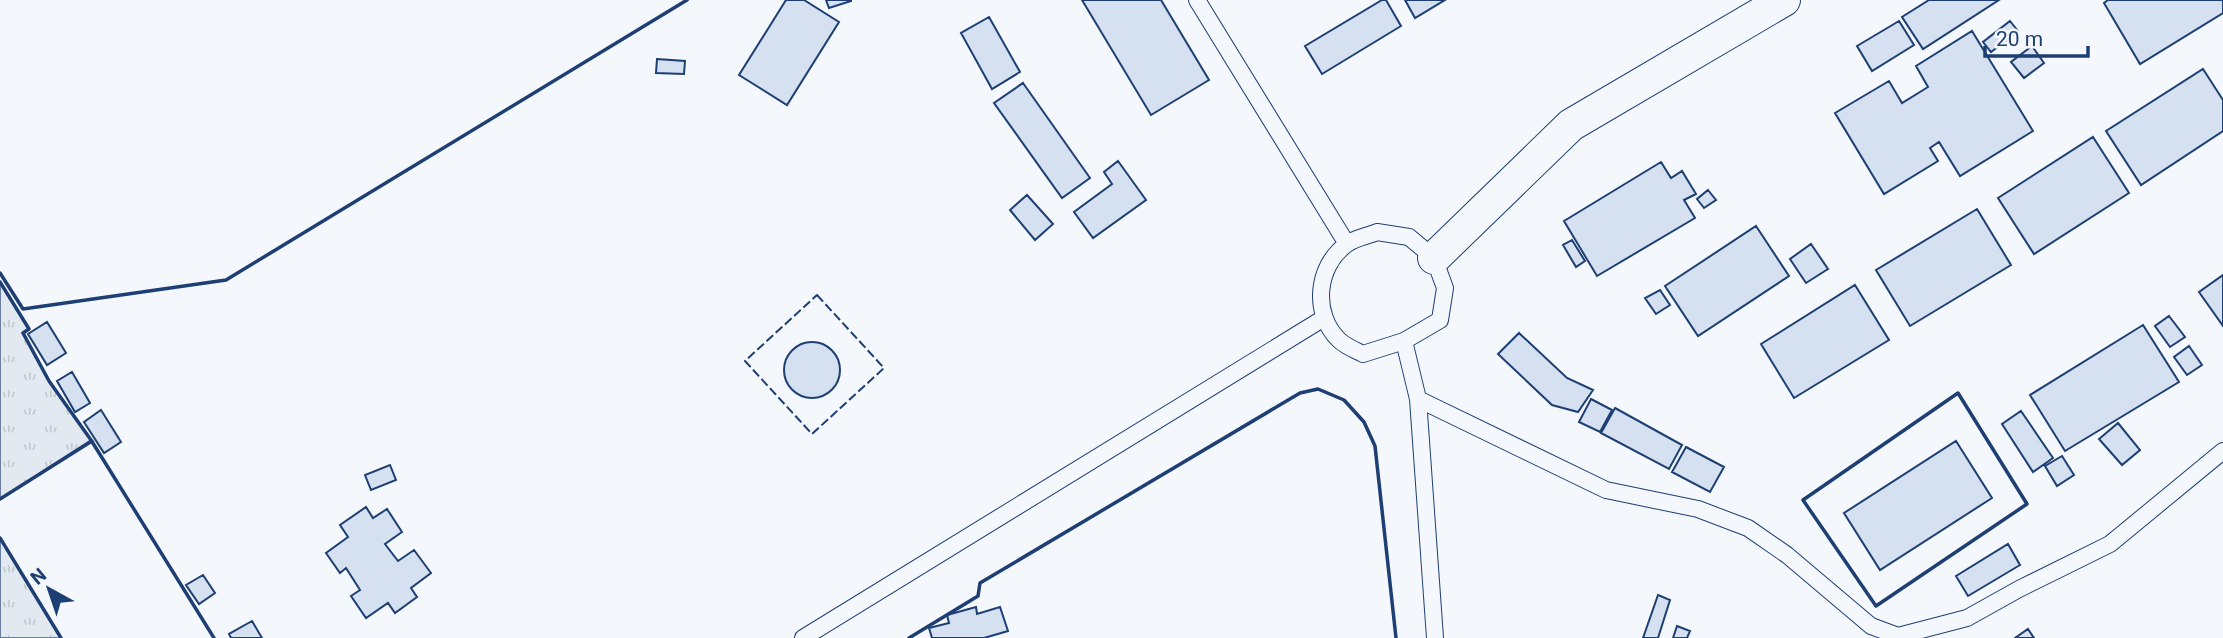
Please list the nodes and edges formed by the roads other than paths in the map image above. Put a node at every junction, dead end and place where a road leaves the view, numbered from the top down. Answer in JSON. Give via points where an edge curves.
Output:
{"nodes":[{"id":1,"x":1197,"y":0,"type":"edge"},
{"id":2,"x":1784,"y":0,"type":"edge"},
{"id":3,"x":1347,"y":244,"type":"junction"},
{"id":4,"x":1434,"y":258,"type":"junction"},
{"id":5,"x":1325,"y":318,"type":"junction"},
{"id":6,"x":1404,"y":341,"type":"junction"},
{"id":7,"x":1418,"y":399,"type":"junction"},
{"id":8,"x":2223,"y":451,"type":"edge"},
{"id":9,"x":803,"y":638,"type":"edge"},
{"id":10,"x":1435,"y":638,"type":"edge"}],
"edges":[{"from":1,"to":3,"type":"lane"},
{"from":2,"to":4,"type":"street","via":[[1571,125]]},
{"from":3,"to":4,"type":"lane","via":[[1377,232],[1409,237]]},
{"from":3,"to":5,"type":"lane","via":[[1328,264],[1320,291]]},
{"from":4,"to":6,"type":"lane","via":[[1445,288],[1440,320]]},
{"from":5,"to":6,"type":"lane","via":[[1339,341],[1363,354]]},
{"from":5,"to":9,"type":"lane"},
{"from":6,"to":7,"type":"lane"},
{"from":7,"to":8,"type":"lane","via":[[1606,490],[1699,509],[1748,528],[1871,626],[1898,636],[1967,618],[2110,544]]},
{"from":7,"to":10,"type":"lane"}]}
